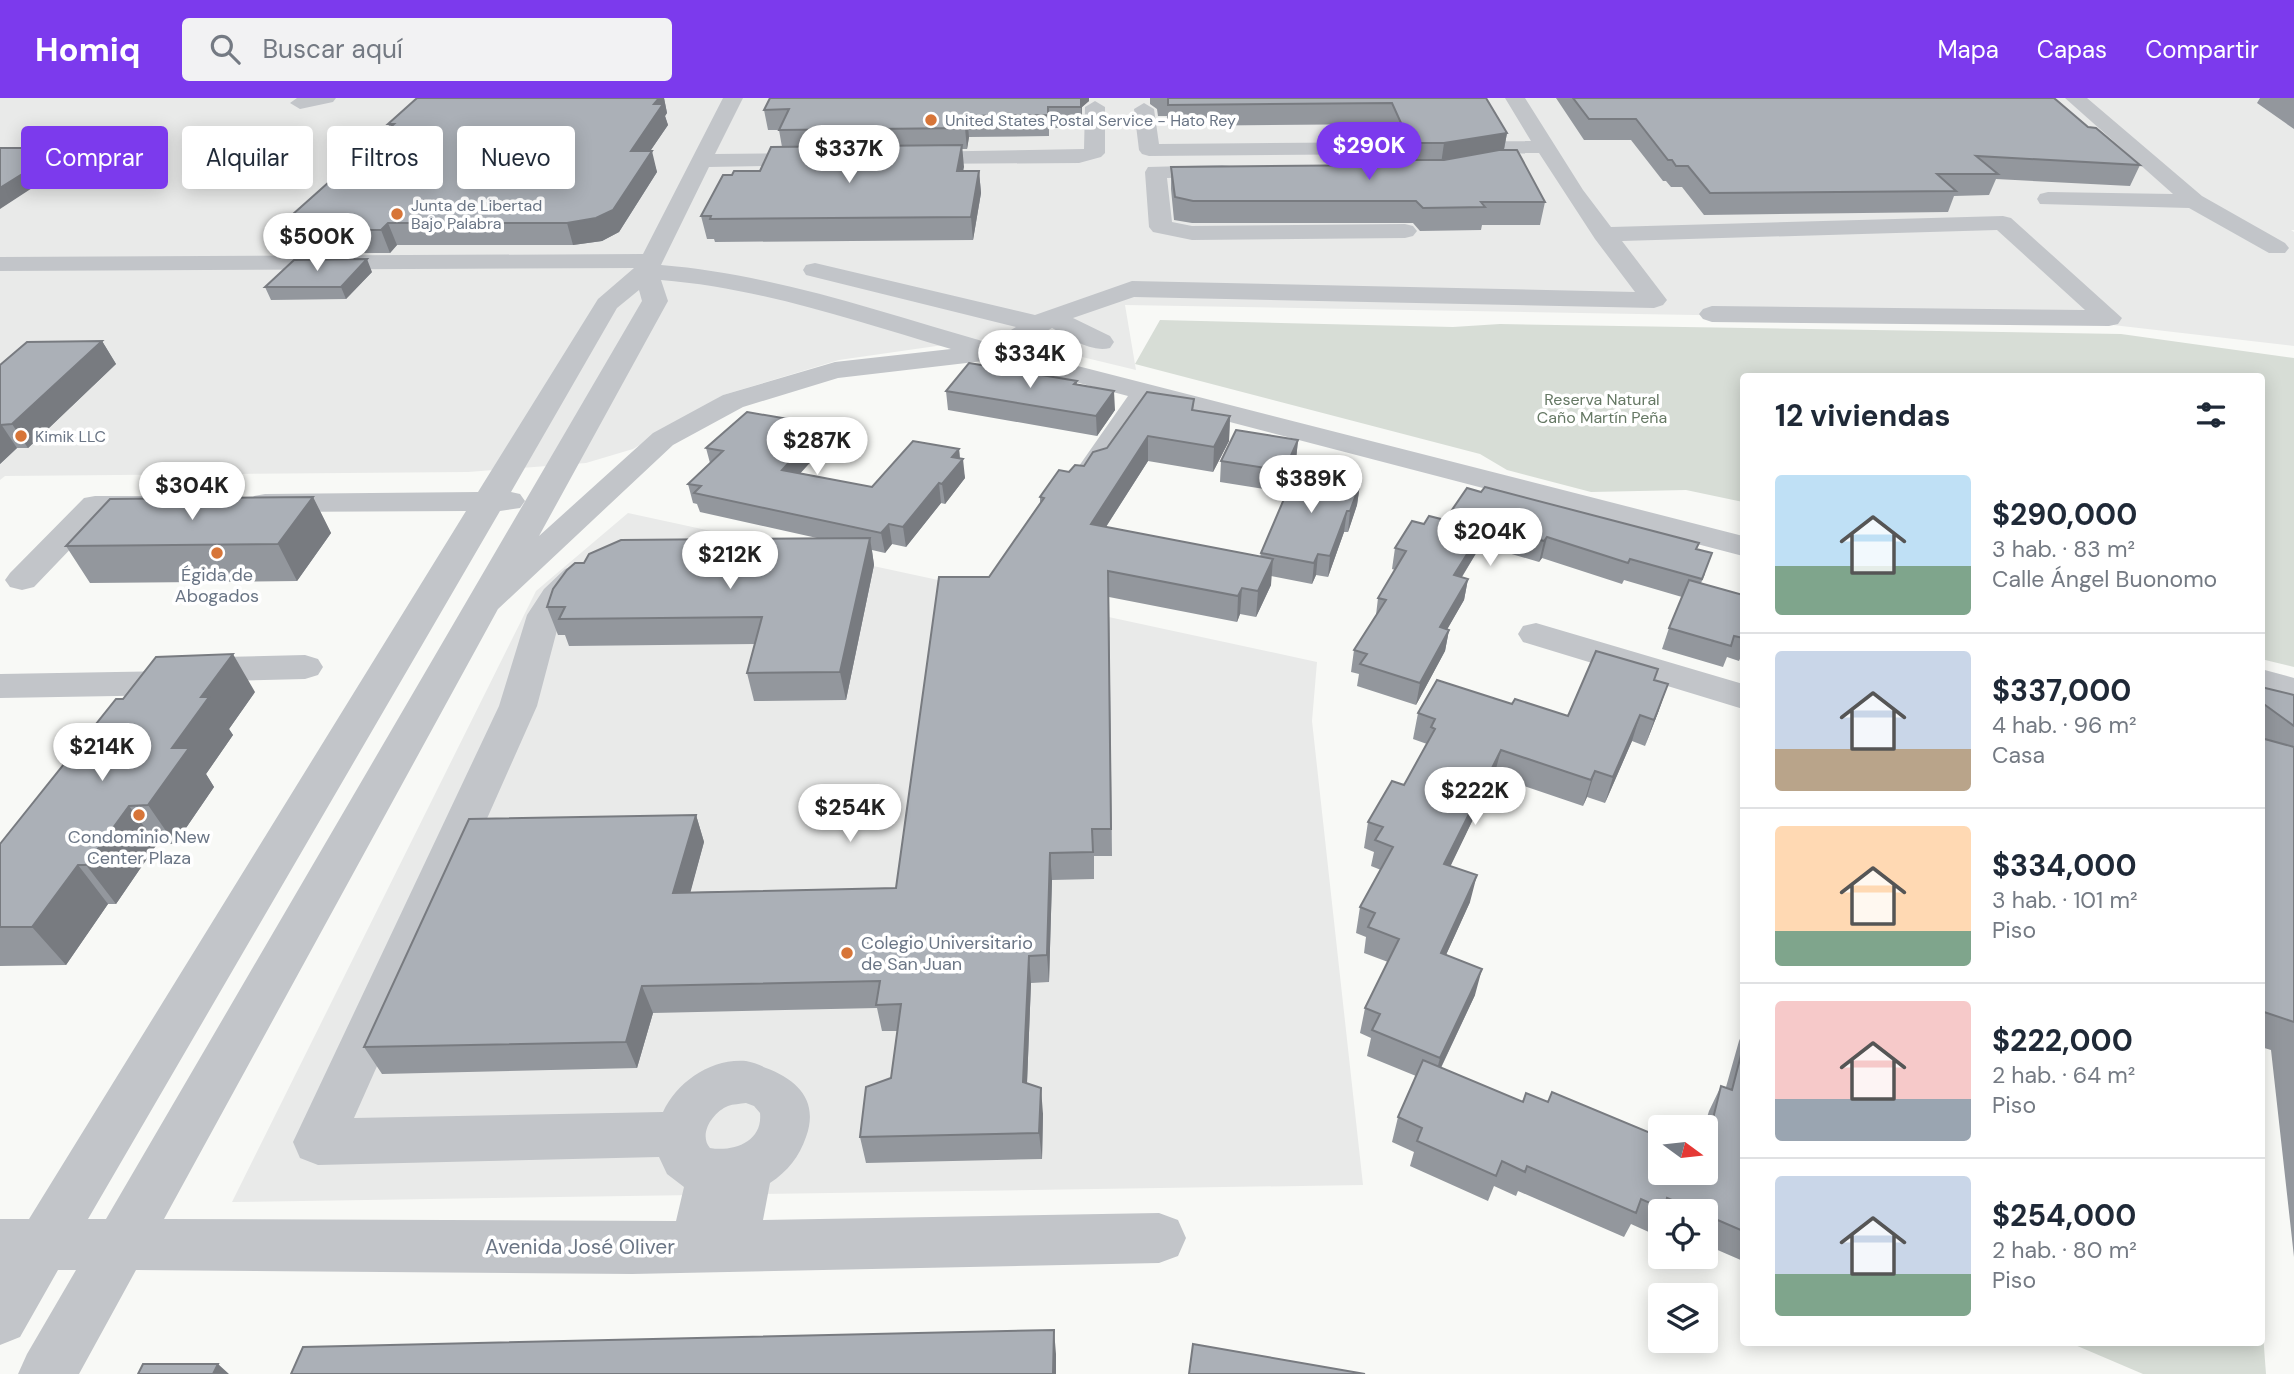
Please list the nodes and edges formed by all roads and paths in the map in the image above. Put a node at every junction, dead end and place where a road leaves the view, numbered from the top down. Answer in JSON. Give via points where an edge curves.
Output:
{"nodes":[{"id":1,"x":326,"y":98,"type":"edge"},
{"id":2,"x":733,"y":98,"type":"edge"},
{"id":3,"x":1515,"y":98,"type":"edge"},
{"id":4,"x":2075,"y":98,"type":"edge"},
{"id":5,"x":300,"y":103,"type":"dead end"},
{"id":6,"x":1095,"y":107,"type":"dead end"},
{"id":7,"x":1144,"y":109,"type":"dead end"},
{"id":8,"x":1551,"y":156,"type":"junction"},
{"id":9,"x":836,"y":159,"type":"edge"},
{"id":10,"x":891,"y":159,"type":"edge"},
{"id":11,"x":702,"y":161,"type":"junction"},
{"id":12,"x":1464,"y":171,"type":"edge"},
{"id":13,"x":1240,"y":172,"type":"edge"},
{"id":14,"x":2048,"y":199,"type":"dead end"},
{"id":15,"x":2194,"y":201,"type":"junction"},
{"id":16,"x":1405,"y":231,"type":"edge"},
{"id":17,"x":1603,"y":234,"type":"junction"},
{"id":18,"x":2277,"y":248,"type":"dead end"},
{"id":19,"x":0,"y":264,"type":"edge"},
{"id":20,"x":648,"y":266,"type":"junction"},
{"id":21,"x":815,"y":270,"type":"dead end"},
{"id":22,"x":1712,"y":314,"type":"dead end"},
{"id":23,"x":1044,"y":321,"type":"junction"},
{"id":24,"x":1101,"y":342,"type":"dead end"},
{"id":25,"x":992,"y":352,"type":"junction"},
{"id":26,"x":1146,"y":391,"type":"junction"},
{"id":27,"x":1094,"y":466,"type":"edge"},
{"id":28,"x":543,"y":500,"type":"junction"},
{"id":29,"x":489,"y":501,"type":"junction"},
{"id":30,"x":190,"y":504,"type":"edge"},
{"id":31,"x":230,"y":504,"type":"edge"},
{"id":32,"x":1729,"y":543,"type":"edge"},
{"id":33,"x":605,"y":561,"type":"edge"},
{"id":34,"x":1740,"y":563,"type":"edge"},
{"id":35,"x":22,"y":580,"type":"dead end"},
{"id":36,"x":484,"y":604,"type":"junction"},
{"id":37,"x":1536,"y":634,"type":"dead end"},
{"id":38,"x":304,"y":667,"type":"dead end"},
{"id":39,"x":2265,"y":682,"type":"edge"},
{"id":40,"x":160,"y":683,"type":"junction"},
{"id":41,"x":0,"y":687,"type":"edge"},
{"id":42,"x":2294,"y":690,"type":"edge"},
{"id":43,"x":1740,"y":696,"type":"edge"},
{"id":44,"x":135,"y":715,"type":"edge"},
{"id":45,"x":679,"y":1135,"type":"junction"},
{"id":46,"x":729,"y":1172,"type":"junction"},
{"id":47,"x":1159,"y":1238,"type":"dead end"},
{"id":48,"x":121,"y":1244,"type":"junction"},
{"id":49,"x":22,"y":1245,"type":"edge"},
{"id":50,"x":714,"y":1247,"type":"junction"},
{"id":51,"x":0,"y":1317,"type":"edge"},
{"id":52,"x":47,"y":1374,"type":"edge"}],
"edges":[{"from":1,"to":5,"type":"street"},
{"from":2,"to":11,"type":"street"},
{"from":3,"to":8,"type":"street"},
{"from":4,"to":15,"type":"street"},
{"from":6,"to":10,"type":"street","via":[[1094,153],[1079,157]]},
{"from":7,"to":8,"type":"street","via":[[1149,150]]},
{"from":8,"to":12,"type":"street","via":[[1528,164]]},
{"from":8,"to":17,"type":"street"},
{"from":9,"to":11,"type":"street"},
{"from":11,"to":20,"type":"street"},
{"from":13,"to":16,"type":"street","via":[[1156,172],[1161,227],[1192,233]]},
{"from":14,"to":15,"type":"street"},
{"from":15,"to":18,"type":"street"},
{"from":17,"to":22,"type":"street","via":[[2003,223],[2109,318]]},
{"from":17,"to":23,"type":"street","via":[[1654,300],[1132,289]]},
{"from":19,"to":20,"type":"street"},
{"from":20,"to":25,"type":"street","via":[[760,286]]},
{"from":20,"to":28,"type":"street","via":[[655,301]]},
{"from":20,"to":29,"type":"street","via":[[607,304]]},
{"from":21,"to":23,"type":"street"},
{"from":23,"to":24,"type":"street"},
{"from":23,"to":25,"type":"street"},
{"from":25,"to":26,"type":"street"},
{"from":25,"to":36,"type":"street","via":[[835,370],[733,401],[663,439]]},
{"from":26,"to":27,"type":"street"},
{"from":26,"to":32,"type":"street"},
{"from":28,"to":29,"type":"street"},
{"from":28,"to":36,"type":"street"},
{"from":29,"to":31,"type":"street"},
{"from":29,"to":49,"type":"street"},
{"from":30,"to":35,"type":"street","via":[[94,505]]},
{"from":32,"to":34,"type":"street"},
{"from":33,"to":45,"type":"street","via":[[562,588],[544,614],[526,688],[318,1142]]},
{"from":36,"to":48,"type":"street"},
{"from":37,"to":43,"type":"street"},
{"from":38,"to":40,"type":"street","via":[[223,669]]},
{"from":39,"to":42,"type":"street"},
{"from":40,"to":41,"type":"street"},
{"from":40,"to":44,"type":"street"},
{"from":45,"to":46,"type":"street","via":[[685,1158],[696,1169]]},
{"from":45,"to":46,"type":"street","via":[[687,1114],[713,1090],[747,1082],[775,1092],[787,1116],[777,1147],[764,1160]]},
{"from":46,"to":50,"type":"street"},
{"from":47,"to":50,"type":"street","name":"Avenida José Oliver"},
{"from":48,"to":49,"type":"street","name":"Avenida José Oliver"},
{"from":48,"to":50,"type":"street","name":"Avenida José Oliver"},
{"from":48,"to":52,"type":"street"},
{"from":49,"to":51,"type":"street"}]}
